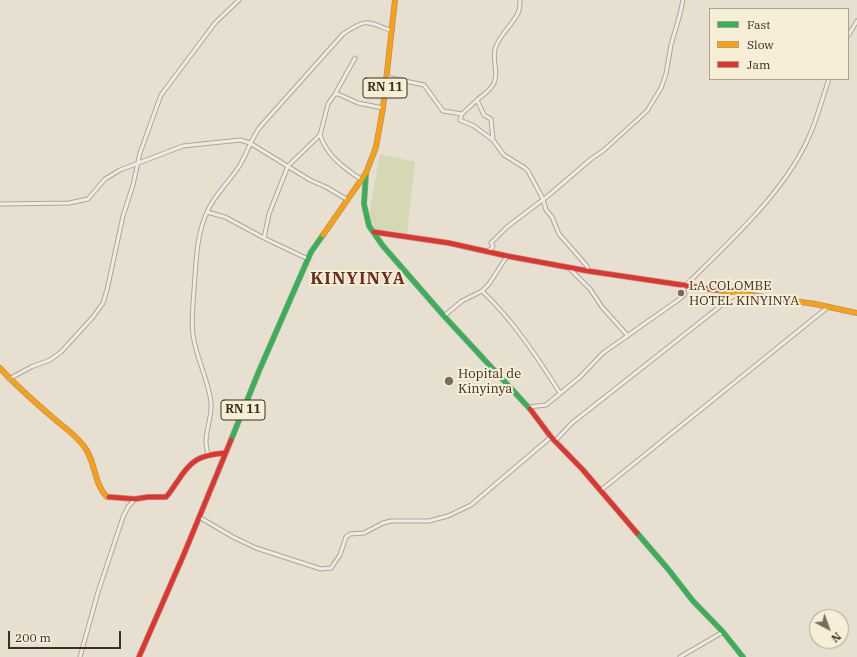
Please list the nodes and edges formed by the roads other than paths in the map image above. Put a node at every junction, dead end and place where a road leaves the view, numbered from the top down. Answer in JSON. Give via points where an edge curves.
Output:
{"nodes":[{"id":1,"x":239,"y":0,"type":"edge"},
{"id":2,"x":395,"y":0,"type":"edge"},
{"id":3,"x":520,"y":0,"type":"edge"},
{"id":4,"x":683,"y":0,"type":"edge"},
{"id":5,"x":857,"y":21,"type":"edge"},
{"id":6,"x":392,"y":31,"type":"junction"},
{"id":7,"x":849,"y":34,"type":"edge"},
{"id":8,"x":355,"y":58,"type":"dead end"},
{"id":9,"x":386,"y":77,"type":"junction"},
{"id":10,"x":829,"y":80,"type":"edge"},
{"id":11,"x":335,"y":94,"type":"junction"},
{"id":12,"x":477,"y":100,"type":"junction"},
{"id":13,"x":383,"y":108,"type":"junction"},
{"id":14,"x":462,"y":114,"type":"junction"},
{"id":15,"x":320,"y":135,"type":"junction"},
{"id":16,"x":493,"y":140,"type":"junction"},
{"id":17,"x":250,"y":143,"type":"junction"},
{"id":18,"x":138,"y":162,"type":"junction"},
{"id":19,"x":288,"y":166,"type":"junction"},
{"id":20,"x":366,"y":174,"type":"junction"},
{"id":21,"x":362,"y":180,"type":"junction"},
{"id":22,"x":542,"y":199,"type":"junction"},
{"id":23,"x":348,"y":200,"type":"junction"},
{"id":24,"x":0,"y":204,"type":"edge"},
{"id":25,"x":207,"y":212,"type":"junction"},
{"id":26,"x":374,"y":232,"type":"junction"},
{"id":27,"x":264,"y":238,"type":"junction"},
{"id":28,"x":488,"y":252,"type":"junction"},
{"id":29,"x":507,"y":256,"type":"junction"},
{"id":30,"x":308,"y":259,"type":"junction"},
{"id":31,"x":568,"y":268,"type":"junction"},
{"id":32,"x":588,"y":271,"type":"junction"},
{"id":33,"x":684,"y":285,"type":"junction"},
{"id":34,"x":482,"y":291,"type":"junction"},
{"id":35,"x":737,"y":293,"type":"junction"},
{"id":36,"x":828,"y":307,"type":"junction"},
{"id":37,"x":857,"y":313,"type":"edge"},
{"id":38,"x":444,"y":316,"type":"junction"},
{"id":39,"x":628,"y":336,"type":"junction"},
{"id":40,"x":0,"y":368,"type":"edge"},
{"id":41,"x":9,"y":379,"type":"junction"},
{"id":42,"x":560,"y":393,"type":"junction"},
{"id":43,"x":528,"y":407,"type":"junction"},
{"id":44,"x":553,"y":439,"type":"junction"},
{"id":45,"x":225,"y":453,"type":"junction"},
{"id":46,"x":208,"y":454,"type":"junction"},
{"id":47,"x":600,"y":491,"type":"junction"},
{"id":48,"x":135,"y":499,"type":"junction"},
{"id":49,"x":199,"y":517,"type":"junction"},
{"id":50,"x":723,"y":632,"type":"junction"},
{"id":51,"x":80,"y":657,"type":"edge"},
{"id":52,"x":139,"y":657,"type":"edge"},
{"id":53,"x":680,"y":657,"type":"edge"},
{"id":54,"x":743,"y":657,"type":"edge"}],
"edges":[{"from":1,"to":18,"type":"street","via":[[215,24],[161,95]]},
{"from":2,"to":6,"type":"main road","number":"RN 11"},
{"from":3,"to":12,"type":"street","via":[[517,15],[495,50],[495,82]]},
{"from":4,"to":22,"type":"street","via":[[661,88],[647,111],[604,150]]},
{"from":5,"to":7,"type":"street"},
{"from":6,"to":9,"type":"main road","number":"RN 11"},
{"from":6,"to":17,"type":"street","via":[[365,22],[343,34],[260,128]]},
{"from":8,"to":11,"type":"street"},
{"from":9,"to":13,"type":"main road","number":"RN 11"},
{"from":9,"to":14,"type":"street","via":[[424,85],[443,111]]},
{"from":10,"to":33,"type":"street","via":[[808,139],[775,191]]},
{"from":11,"to":13,"type":"street","via":[[358,103]]},
{"from":11,"to":15,"type":"street","via":[[328,104]]},
{"from":12,"to":14,"type":"street"},
{"from":12,"to":16,"type":"street","via":[[484,115],[491,118]]},
{"from":13,"to":20,"type":"main road","number":"RN 11","via":[[376,147]]},
{"from":14,"to":16,"type":"street","via":[[460,120],[474,126]]},
{"from":15,"to":19,"type":"street"},
{"from":15,"to":21,"type":"street","via":[[323,144],[334,158]]},
{"from":16,"to":22,"type":"street","via":[[504,155],[528,171]]},
{"from":17,"to":18,"type":"street","via":[[240,140],[183,146]]},
{"from":17,"to":19,"type":"street"},
{"from":17,"to":25,"type":"street","via":[[235,173]]},
{"from":18,"to":24,"type":"street","via":[[106,179],[88,199],[69,203]]},
{"from":18,"to":41,"type":"street","via":[[103,303],[61,352],[50,360]]},
{"from":19,"to":23,"type":"street"},
{"from":19,"to":27,"type":"street","via":[[269,214]]},
{"from":20,"to":21,"type":"main road","number":"RN 11"},
{"from":20,"to":26,"type":"main road","via":[[364,204],[367,221]]},
{"from":21,"to":23,"type":"main road","number":"RN 11"},
{"from":22,"to":28,"type":"street","via":[[500,234]]},
{"from":22,"to":32,"type":"street","via":[[559,234],[587,266]]},
{"from":23,"to":30,"type":"main road","number":"RN 11"},
{"from":25,"to":27,"type":"street","via":[[225,217]]},
{"from":25,"to":46,"type":"street","via":[[197,251],[192,316],[197,356],[211,403],[206,442]]},
{"from":26,"to":28,"type":"main road","via":[[449,243]]},
{"from":26,"to":38,"type":"main road","via":[[383,246]]},
{"from":27,"to":30,"type":"street"},
{"from":28,"to":29,"type":"main road"},
{"from":29,"to":31,"type":"main road"},
{"from":29,"to":34,"type":"street"},
{"from":30,"to":45,"type":"main road","number":"RN 11"},
{"from":31,"to":32,"type":"main road"},
{"from":31,"to":39,"type":"street","via":[[590,289]]},
{"from":32,"to":33,"type":"main road"},
{"from":33,"to":35,"type":"main road"},
{"from":33,"to":39,"type":"street","via":[[684,296]]},
{"from":34,"to":38,"type":"street","via":[[462,301]]},
{"from":34,"to":42,"type":"street","via":[[496,304]]},
{"from":35,"to":36,"type":"main road"},
{"from":35,"to":44,"type":"street"},
{"from":36,"to":37,"type":"main road"},
{"from":36,"to":47,"type":"street"},
{"from":38,"to":43,"type":"main road"},
{"from":39,"to":42,"type":"street","via":[[603,353],[580,378]]},
{"from":40,"to":41,"type":"main road"},
{"from":41,"to":48,"type":"main road","via":[[87,450],[105,495]]},
{"from":42,"to":43,"type":"street","via":[[546,406]]},
{"from":43,"to":44,"type":"main road"},
{"from":44,"to":47,"type":"main road"},
{"from":44,"to":49,"type":"street","via":[[471,505],[448,516],[429,521],[391,521],[364,533],[350,534],[346,537],[340,555],[330,568],[321,569],[256,548]]},
{"from":45,"to":46,"type":"main road"},
{"from":45,"to":49,"type":"main road","number":"RN 11"},
{"from":46,"to":48,"type":"main road","via":[[190,465],[168,496]]},
{"from":47,"to":50,"type":"main road","via":[[693,601]]},
{"from":48,"to":51,"type":"street","via":[[123,517]]},
{"from":49,"to":52,"type":"main road","number":"RN 11"},
{"from":50,"to":53,"type":"street"},
{"from":50,"to":54,"type":"main road"}]}
